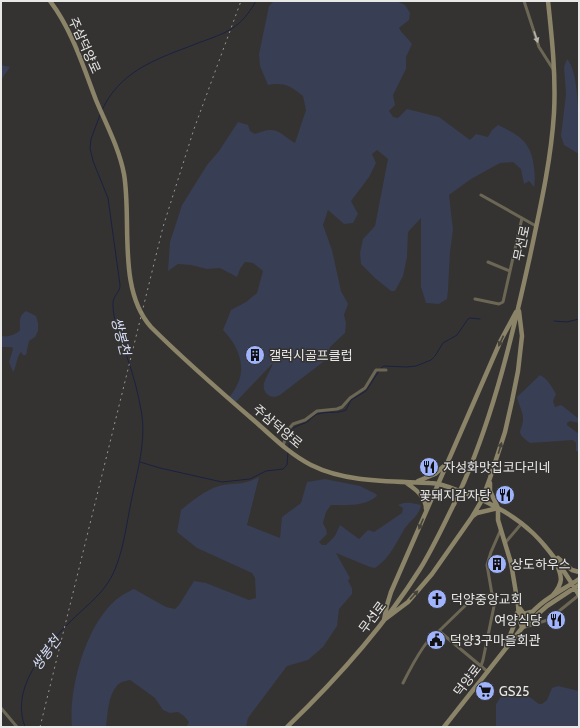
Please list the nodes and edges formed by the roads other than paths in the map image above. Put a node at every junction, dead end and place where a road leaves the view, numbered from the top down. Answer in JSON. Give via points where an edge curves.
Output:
{"nodes":[{"id":1,"x":50,"y":1,"type":"edge"},
{"id":2,"x":524,"y":1,"type":"edge"},
{"id":3,"x":548,"y":1,"type":"edge"},
{"id":4,"x":553,"y":70,"type":"junction"},
{"id":5,"x":481,"y":195,"type":"dead end"},
{"id":6,"x":522,"y":218,"type":"junction"},
{"id":7,"x":536,"y":226,"type":"junction"},
{"id":8,"x":488,"y":262,"type":"dead end"},
{"id":9,"x":510,"y":271,"type":"junction"},
{"id":10,"x":475,"y":298,"type":"dead end"},
{"id":11,"x":519,"y":306,"type":"junction"},
{"id":12,"x":386,"y":370,"type":"dead end"},
{"id":13,"x":284,"y":446,"type":"junction"},
{"id":14,"x":448,"y":462,"type":"junction"},
{"id":15,"x":490,"y":478,"type":"junction"},
{"id":16,"x":405,"y":482,"type":"junction"},
{"id":17,"x":415,"y":482,"type":"junction"},
{"id":18,"x":438,"y":484,"type":"junction"},
{"id":19,"x":482,"y":500,"type":"junction"},
{"id":20,"x":498,"y":508,"type":"junction"},
{"id":21,"x":426,"y":512,"type":"junction"},
{"id":22,"x":472,"y":517,"type":"junction"},
{"id":23,"x":522,"y":522,"type":"junction"},
{"id":24,"x":501,"y":528,"type":"junction"},
{"id":25,"x":505,"y":543,"type":"junction"},
{"id":26,"x":552,"y":553,"type":"junction"},
{"id":27,"x":579,"y":572,"type":"edge"},
{"id":28,"x":579,"y":579,"type":"edge"},
{"id":29,"x":575,"y":586,"type":"edge"},
{"id":30,"x":492,"y":594,"type":"junction"},
{"id":31,"x":579,"y":595,"type":"edge"},
{"id":32,"x":549,"y":599,"type":"junction"},
{"id":33,"x":518,"y":605,"type":"junction"},
{"id":34,"x":534,"y":611,"type":"junction"},
{"id":35,"x":384,"y":620,"type":"junction"},
{"id":36,"x":522,"y":628,"type":"junction"},
{"id":37,"x":439,"y":631,"type":"junction"},
{"id":38,"x":504,"y":651,"type":"junction"},
{"id":39,"x":481,"y":666,"type":"junction"},
{"id":40,"x":488,"y":672,"type":"junction"},
{"id":41,"x":403,"y":683,"type":"dead end"},
{"id":42,"x":1,"y":708,"type":"edge"},
{"id":43,"x":16,"y":727,"type":"edge"},
{"id":44,"x":287,"y":727,"type":"edge"},
{"id":45,"x":444,"y":727,"type":"edge"}],
"edges":[{"from":1,"to":13,"type":"street","name":"주삼덕양로","via":[[65,26],[116,147],[124,173],[131,286],[140,312],[162,338]]},
{"from":2,"to":4,"type":"street","one_way":true,"via":[[540,47]]},
{"from":3,"to":4,"type":"street","name":"무선로"},
{"from":4,"to":7,"type":"street","name":"무선로","via":[[552,133]]},
{"from":5,"to":6,"type":"street"},
{"from":6,"to":7,"type":"street"},
{"from":6,"to":9,"type":"street"},
{"from":7,"to":11,"type":"street","name":"무선로"},
{"from":8,"to":9,"type":"street"},
{"from":9,"to":10,"type":"street","via":[[502,303]]},
{"from":11,"to":14,"type":"street","one_way":true,"via":[[501,340]]},
{"from":15,"to":11,"type":"street","one_way":true,"via":[[505,432],[518,371],[522,336]]},
{"from":11,"to":35,"type":"street","name":"무선로","bridge":true,"via":[[493,406],[464,482],[420,569]]},
{"from":12,"to":13,"type":"street","via":[[377,370],[365,388],[342,407],[317,412],[306,420],[293,424],[288,430]]},
{"from":13,"to":16,"type":"street","name":"주삼덕양로","via":[[311,465],[336,474]]},
{"from":14,"to":17,"type":"street","via":[[435,474]]},
{"from":14,"to":18,"type":"street"},
{"from":15,"to":19,"type":"street"},
{"from":15,"to":20,"type":"street","via":[[490,491]]},
{"from":16,"to":17,"type":"street","name":"주삼덕양로"},
{"from":16,"to":21,"type":"street","via":[[421,496],[426,504]]},
{"from":17,"to":18,"type":"street","name":"주삼덕양로"},
{"from":18,"to":19,"type":"street","name":"주삼덕양로"},
{"from":18,"to":21,"type":"street"},
{"from":19,"to":20,"type":"street","name":"주삼덕양로"},
{"from":19,"to":22,"type":"street"},
{"from":20,"to":22,"type":"street","via":[[477,513]]},
{"from":20,"to":23,"type":"street","name":"주삼덕양로"},
{"from":20,"to":24,"type":"street"},
{"from":21,"to":35,"type":"street","one_way":true,"via":[[388,598]]},
{"from":35,"to":22,"type":"street","one_way":true,"via":[[413,596],[432,574]]},
{"from":23,"to":25,"type":"street"},
{"from":23,"to":26,"type":"street","name":"주삼덕양로"},
{"from":24,"to":25,"type":"street"},
{"from":24,"to":30,"type":"street","via":[[486,565]]},
{"from":25,"to":33,"type":"street"},
{"from":26,"to":27,"type":"street","via":[[572,570]]},
{"from":26,"to":29,"type":"street"},
{"from":26,"to":32,"type":"street","via":[[561,579],[559,587]]},
{"from":28,"to":29,"type":"street","name":"덕양로"},
{"from":29,"to":31,"type":"street"},
{"from":29,"to":32,"type":"street","name":"덕양로"},
{"from":29,"to":36,"type":"street","name":"덕양로"},
{"from":30,"to":37,"type":"street","via":[[471,600]]},
{"from":30,"to":39,"type":"street","via":[[494,610]]},
{"from":31,"to":36,"type":"street","via":[[551,618]]},
{"from":32,"to":34,"type":"street","name":"덕양로"},
{"from":33,"to":34,"type":"street","via":[[524,614]]},
{"from":33,"to":36,"type":"street"},
{"from":33,"to":38,"type":"street"},
{"from":34,"to":36,"type":"street","name":"덕양로"},
{"from":35,"to":44,"type":"street","name":"무선로","via":[[337,677]]},
{"from":36,"to":38,"type":"street","name":"덕양로"},
{"from":37,"to":39,"type":"street"},
{"from":37,"to":41,"type":"street","via":[[416,658]]},
{"from":38,"to":40,"type":"street","name":"덕양로"},
{"from":39,"to":40,"type":"street"},
{"from":40,"to":45,"type":"street","name":"덕양로"},
{"from":42,"to":43,"type":"street"}]}
